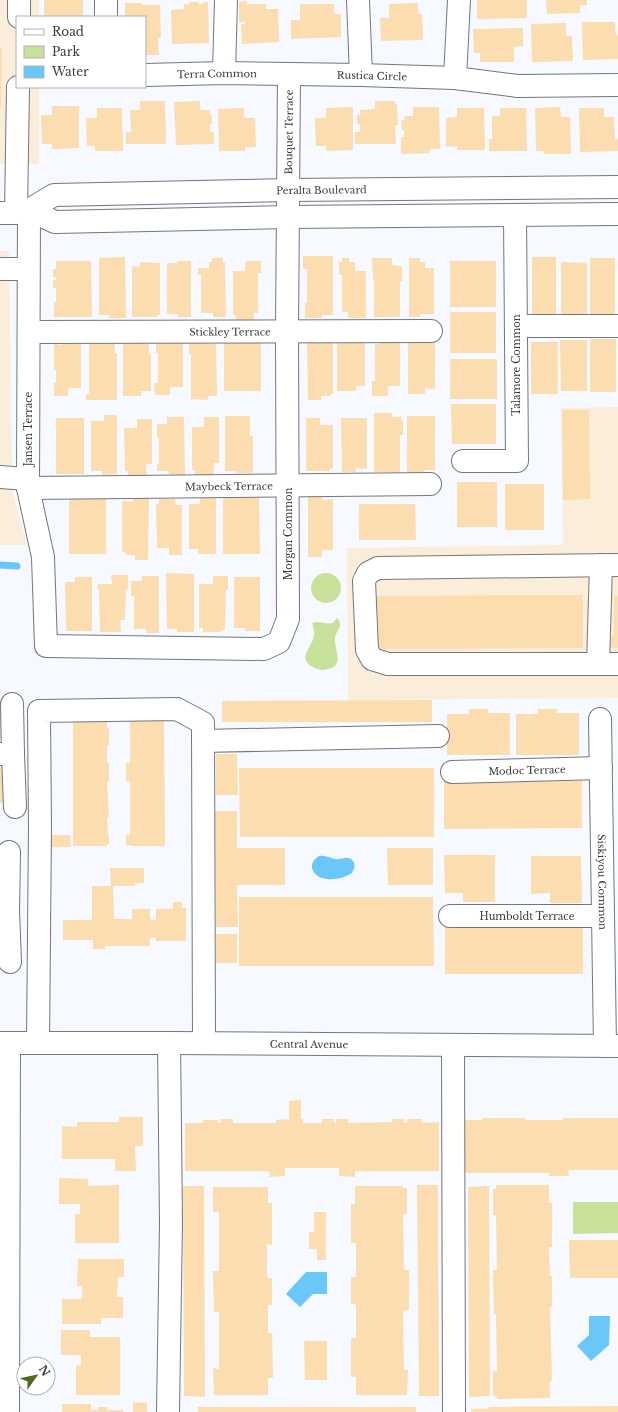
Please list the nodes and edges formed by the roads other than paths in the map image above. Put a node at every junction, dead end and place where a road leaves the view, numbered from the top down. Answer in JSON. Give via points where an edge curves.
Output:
{"nodes":[{"id":1,"x":19,"y":0,"type":"edge"},
{"id":2,"x":106,"y":0,"type":"edge"},
{"id":3,"x":226,"y":0,"type":"edge"},
{"id":4,"x":358,"y":0,"type":"edge"},
{"id":5,"x":460,"y":0,"type":"edge"},
{"id":6,"x":19,"y":16,"type":"edge"},
{"id":7,"x":106,"y":16,"type":"edge"},
{"id":8,"x":224,"y":73,"type":"junction"},
{"id":9,"x":289,"y":74,"type":"junction"},
{"id":10,"x":146,"y":75,"type":"edge"},
{"id":11,"x":361,"y":75,"type":"junction"},
{"id":12,"x":455,"y":78,"type":"junction"},
{"id":13,"x":618,"y":85,"type":"edge"},
{"id":14,"x":18,"y":88,"type":"edge"},
{"id":15,"x":618,"y":187,"type":"edge"},
{"id":16,"x":288,"y":190,"type":"junction"},
{"id":17,"x":15,"y":212,"type":"edge"},
{"id":18,"x":618,"y":214,"type":"edge"},
{"id":19,"x":515,"y":215,"type":"junction"},
{"id":20,"x":288,"y":217,"type":"junction"},
{"id":21,"x":0,"y":269,"type":"edge"},
{"id":22,"x":28,"y":269,"type":"junction"},
{"id":23,"x":516,"y":326,"type":"junction"},
{"id":24,"x":618,"y":326,"type":"edge"},
{"id":25,"x":287,"y":331,"type":"junction"},
{"id":26,"x":431,"y":331,"type":"dead end"},
{"id":27,"x":29,"y":332,"type":"junction"},
{"id":28,"x":463,"y":462,"type":"dead end"},
{"id":29,"x":0,"y":477,"type":"edge"},
{"id":30,"x":28,"y":483,"type":"junction"},
{"id":31,"x":430,"y":484,"type":"dead end"},
{"id":32,"x":288,"y":486,"type":"junction"},
{"id":33,"x":609,"y":565,"type":"edge"},
{"id":34,"x":46,"y":646,"type":"joint"},
{"id":35,"x":608,"y":664,"type":"edge"},
{"id":36,"x":12,"y":704,"type":"dead end"},
{"id":37,"x":600,"y":718,"type":"dead end"},
{"id":38,"x":438,"y":736,"type":"dead end"},
{"id":39,"x":203,"y":741,"type":"junction"},
{"id":40,"x":6,"y":754,"type":"edge"},
{"id":41,"x":601,"y":768,"type":"junction"},
{"id":42,"x":452,"y":772,"type":"dead end"},
{"id":43,"x":15,"y":807,"type":"dead end"},
{"id":44,"x":9,"y":852,"type":"dead end"},
{"id":45,"x":4,"y":911,"type":"edge"},
{"id":46,"x":450,"y":916,"type":"dead end"},
{"id":47,"x":603,"y":916,"type":"junction"},
{"id":48,"x":10,"y":962,"type":"dead end"},
{"id":49,"x":169,"y":1042,"type":"junction"},
{"id":50,"x":5,"y":1043,"type":"edge"},
{"id":51,"x":38,"y":1043,"type":"junction"},
{"id":52,"x":204,"y":1043,"type":"junction"},
{"id":53,"x":453,"y":1045,"type":"junction"},
{"id":54,"x":612,"y":1046,"type":"edge"},
{"id":55,"x":4,"y":1384,"type":"edge"},
{"id":56,"x":8,"y":1412,"type":"edge"},
{"id":57,"x":168,"y":1412,"type":"edge"},
{"id":58,"x":454,"y":1412,"type":"edge"}],
"edges":[{"from":1,"to":6,"type":"street"},
{"from":2,"to":7,"type":"street"},
{"from":3,"to":8,"type":"street"},
{"from":4,"to":11,"type":"street"},
{"from":5,"to":12,"type":"street"},
{"from":8,"to":9,"type":"street","name":"Terra Common"},
{"from":8,"to":10,"type":"street","name":"Terra Common"},
{"from":9,"to":11,"type":"street","name":"Rustica Circle"},
{"from":9,"to":16,"type":"street","name":"Bouquet Terrace"},
{"from":11,"to":12,"type":"street","name":"Rustica Circle"},
{"from":12,"to":13,"type":"street","name":"Rustica Circle","via":[[518,86]]},
{"from":14,"to":17,"type":"street","name":"Jansen Terrace"},
{"from":15,"to":16,"type":"street","name":"Peralta Boulevard"},
{"from":16,"to":17,"type":"street","name":"Peralta Boulevard","via":[[54,195]]},
{"from":16,"to":20,"type":"street","name":"Morgan Common"},
{"from":17,"to":20,"type":"street","via":[[55,222]]},
{"from":17,"to":22,"type":"street","name":"Jansen Terrace"},
{"from":18,"to":19,"type":"street"},
{"from":19,"to":20,"type":"street"},
{"from":19,"to":23,"type":"street","name":"Talamore Common"},
{"from":20,"to":25,"type":"street","name":"Morgan Common"},
{"from":21,"to":22,"type":"street"},
{"from":22,"to":27,"type":"street","name":"Jansen Terrace"},
{"from":23,"to":24,"type":"street"},
{"from":23,"to":28,"type":"street","name":"Talamore Common","via":[[516,461]]},
{"from":25,"to":26,"type":"street","name":"Stickley Terrace"},
{"from":25,"to":27,"type":"street","name":"Stickley Terrace"},
{"from":25,"to":32,"type":"street","name":"Morgan Common"},
{"from":27,"to":30,"type":"street","name":"Jansen Terrace"},
{"from":29,"to":30,"type":"street","name":"Maybeck Terrace"},
{"from":30,"to":32,"type":"street","name":"Maybeck Terrace"},
{"from":30,"to":34,"type":"street","name":"Jansen Terrace","via":[[43,557]]},
{"from":31,"to":32,"type":"street","name":"Maybeck Terrace"},
{"from":32,"to":34,"type":"street","name":"Morgan Common","via":[[288,619],[279,642],[264,650]]},
{"from":33,"to":35,"type":"street"},
{"from":33,"to":35,"type":"street","via":[[378,568],[368,573],[364,581],[367,650],[372,659],[388,664]]},
{"from":36,"to":40,"type":"street"},
{"from":37,"to":41,"type":"street","name":"Siskiyou Common"},
{"from":38,"to":39,"type":"street"},
{"from":39,"to":51,"type":"street","via":[[203,723],[177,709],[39,711]]},
{"from":39,"to":52,"type":"street"},
{"from":40,"to":43,"type":"street"},
{"from":41,"to":42,"type":"street","name":"Modoc Terrace"},
{"from":41,"to":47,"type":"street","name":"Siskiyou Common"},
{"from":44,"to":45,"type":"street"},
{"from":45,"to":48,"type":"street"},
{"from":46,"to":47,"type":"street","name":"Humboldt Terrace"},
{"from":47,"to":54,"type":"street","name":"Siskiyou Common"},
{"from":49,"to":51,"type":"street","name":"Central Avenue"},
{"from":49,"to":52,"type":"street","name":"Central Avenue"},
{"from":49,"to":57,"type":"street","via":[[171,1223]]},
{"from":50,"to":51,"type":"street","name":"Central Avenue"},
{"from":50,"to":55,"type":"street"},
{"from":52,"to":53,"type":"street","name":"Central Avenue"},
{"from":53,"to":54,"type":"street","name":"Central Avenue"},
{"from":53,"to":58,"type":"street"},
{"from":55,"to":56,"type":"street"}]}
